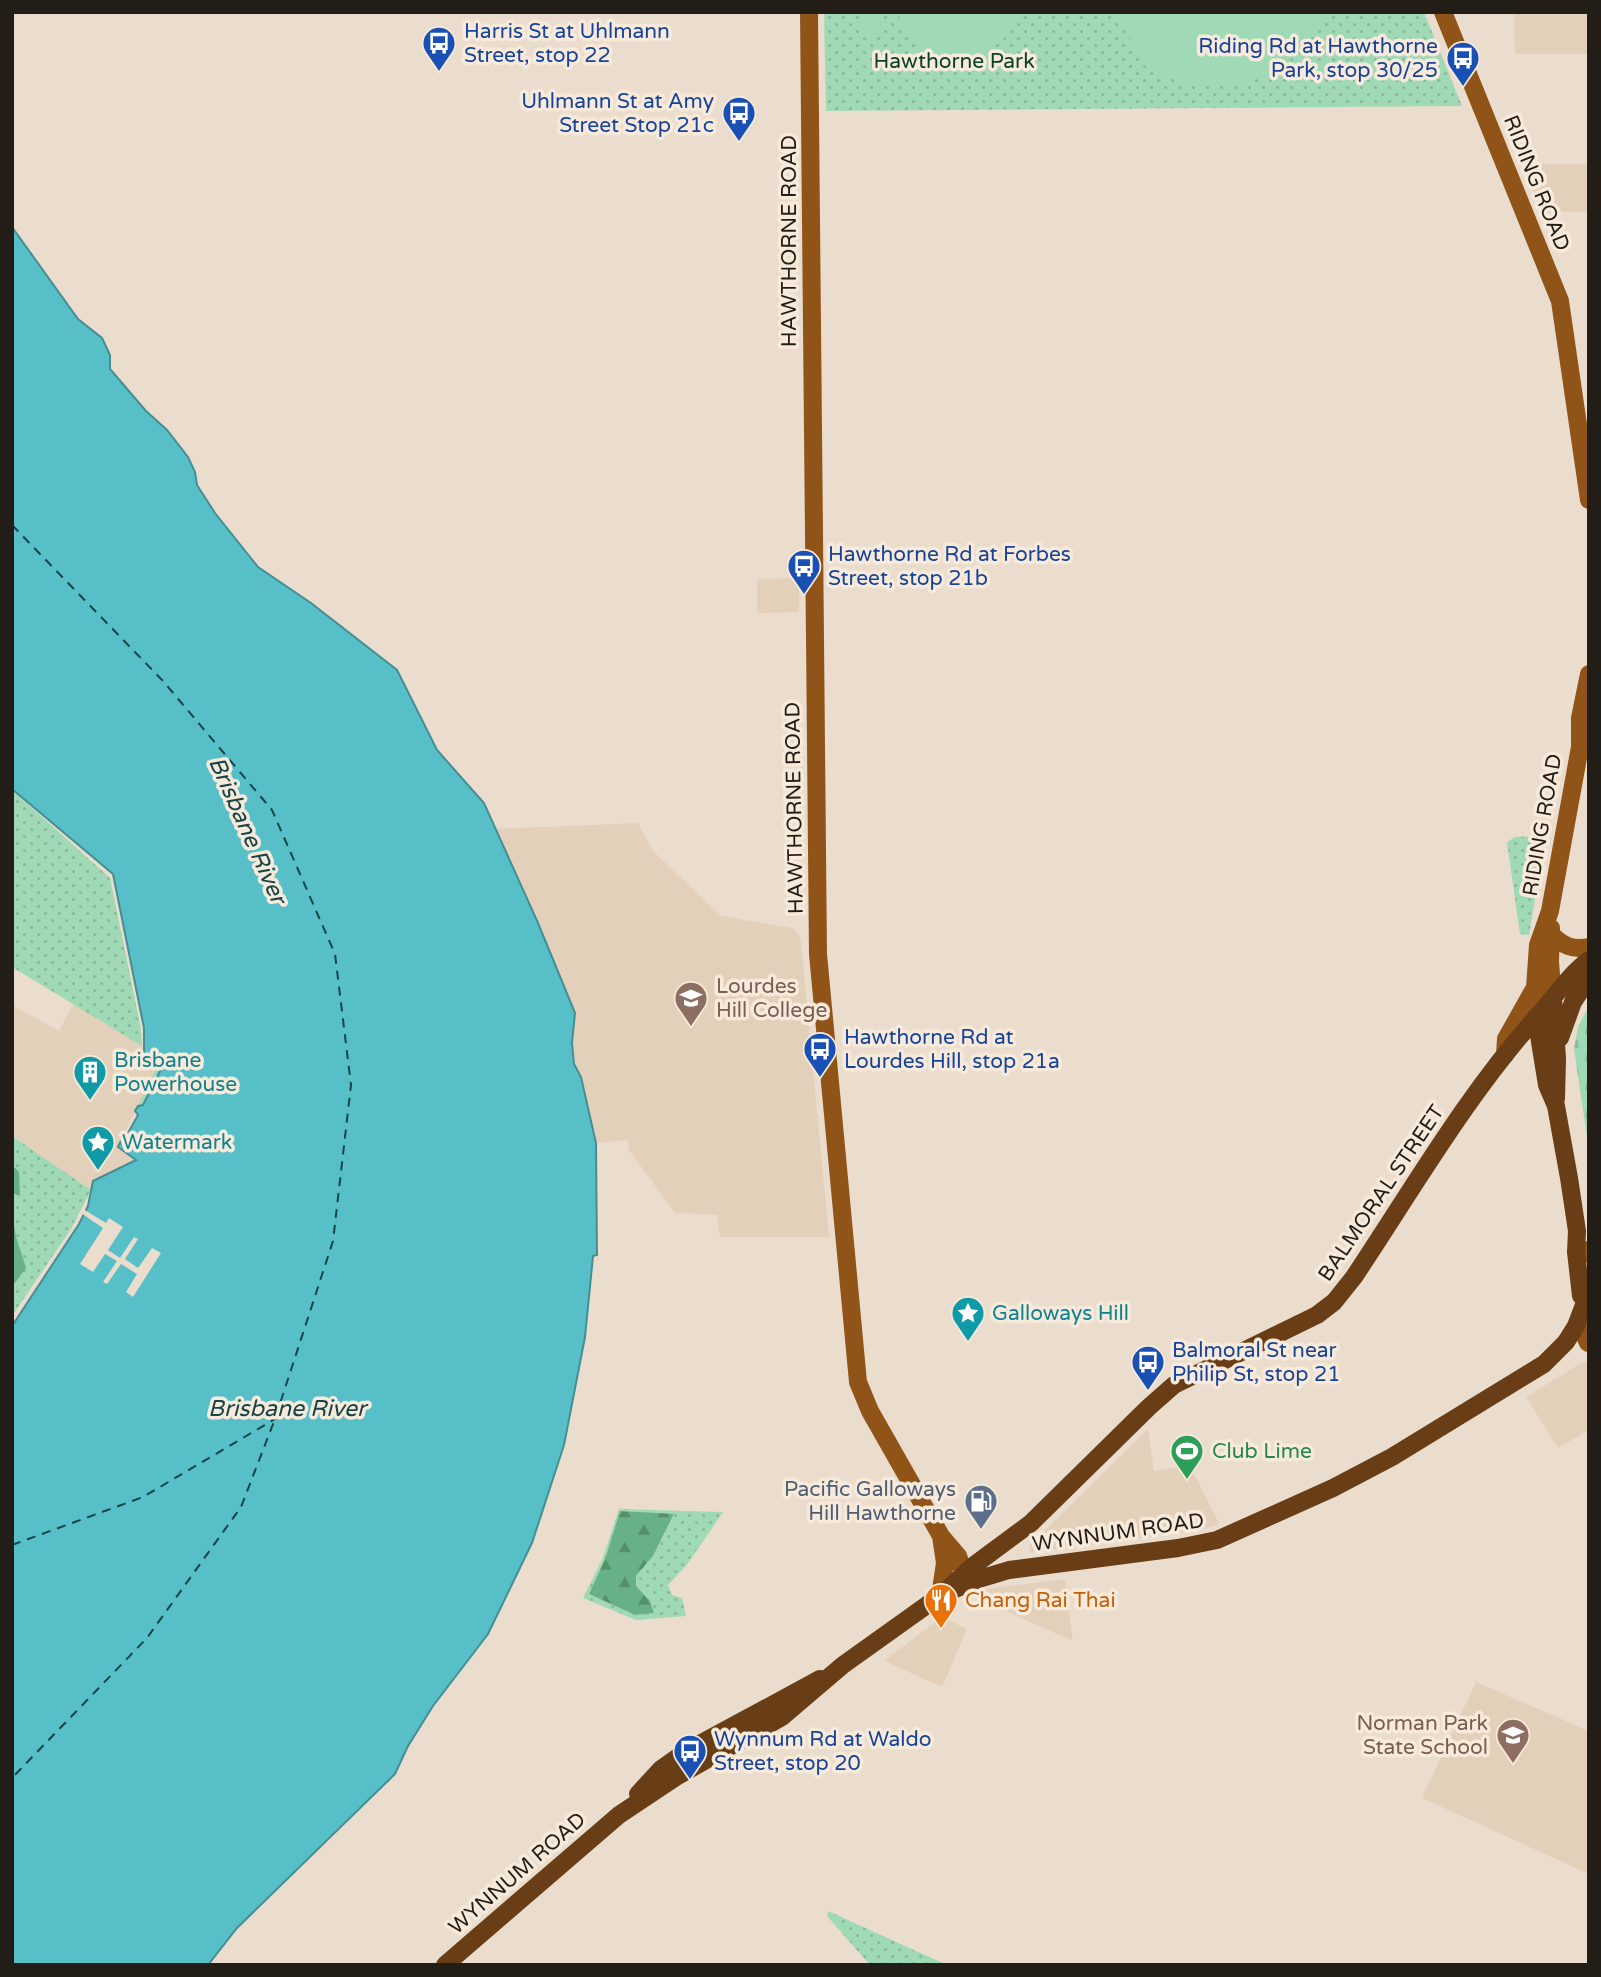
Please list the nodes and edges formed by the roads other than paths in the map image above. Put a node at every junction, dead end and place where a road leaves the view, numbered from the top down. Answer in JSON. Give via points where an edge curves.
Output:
{"nodes":[{"id":1,"x":809,"y":12,"type":"edge"},
{"id":2,"x":1443,"y":12,"type":"edge"},
{"id":3,"x":1589,"y":500,"type":"edge"},
{"id":4,"x":1589,"y":674,"type":"edge"},
{"id":5,"x":1589,"y":720,"type":"edge"},
{"id":6,"x":1580,"y":747,"type":"junction"},
{"id":7,"x":1550,"y":911,"type":"junction"},
{"id":8,"x":1551,"y":933,"type":"junction"},
{"id":9,"x":1589,"y":947,"type":"edge"},
{"id":10,"x":1589,"y":961,"type":"edge"},
{"id":11,"x":1589,"y":978,"type":"edge"},
{"id":12,"x":1573,"y":1002,"type":"junction"},
{"id":13,"x":1542,"y":1005,"type":"junction"},
{"id":14,"x":1505,"y":1055,"type":"junction"},
{"id":15,"x":1557,"y":1058,"type":"junction"},
{"id":16,"x":1556,"y":1105,"type":"junction"},
{"id":17,"x":1577,"y":1231,"type":"junction"},
{"id":18,"x":1588,"y":1257,"type":"edge"},
{"id":19,"x":1589,"y":1282,"type":"edge"},
{"id":20,"x":1580,"y":1317,"type":"junction"},
{"id":21,"x":1588,"y":1343,"type":"edge"},
{"id":22,"x":1563,"y":1346,"type":"junction"},
{"id":23,"x":1017,"y":1535,"type":"junction"},
{"id":24,"x":941,"y":1536,"type":"junction"},
{"id":25,"x":1034,"y":1567,"type":"junction"},
{"id":26,"x":965,"y":1579,"type":"junction"},
{"id":27,"x":941,"y":1596,"type":"junction"},
{"id":28,"x":833,"y":1673,"type":"junction"},
{"id":29,"x":752,"y":1714,"type":"junction"},
{"id":30,"x":782,"y":1717,"type":"junction"},
{"id":31,"x":673,"y":1760,"type":"junction"},
{"id":32,"x":704,"y":1761,"type":"junction"},
{"id":33,"x":619,"y":1815,"type":"junction"},
{"id":34,"x":446,"y":1965,"type":"edge"}],
"edges":[{"from":1,"to":24,"type":"street","name":"HAWTHORNE ROAD","via":[[818,954],[858,1382],[862,1398]]},
{"from":2,"to":3,"type":"street","name":"RIDING ROAD","via":[[1560,301]]},
{"from":4,"to":6,"type":"street","name":"RIDING ROAD","via":[[1580,718]]},
{"from":5,"to":6,"type":"street","name":"RIDING ROAD"},
{"from":6,"to":7,"type":"street","name":"RIDING ROAD"},
{"from":7,"to":8,"type":"street","name":"RIDING ROAD"},
{"from":7,"to":13,"type":"street","name":"RIDING ROAD","via":[[1540,936]]},
{"from":8,"to":9,"type":"street","via":[[1566,946]]},
{"from":8,"to":13,"type":"street","name":"RIDING ROAD"},
{"from":10,"to":13,"type":"main road"},
{"from":11,"to":12,"type":"main road"},
{"from":12,"to":13,"type":"main road","via":[[1565,1009]]},
{"from":12,"to":15,"type":"main road"},
{"from":13,"to":14,"type":"main road","name":"BALMORAL STREET"},
{"from":13,"to":14,"type":"street","via":[[1506,1039]]},
{"from":13,"to":15,"type":"main road"},
{"from":13,"to":16,"type":"main road","via":[[1547,1085]]},
{"from":14,"to":23,"type":"main road","name":"BALMORAL STREET","via":[[1334,1302],[1305,1322],[1174,1385]]},
{"from":15,"to":16,"type":"main road"},
{"from":16,"to":17,"type":"main road"},
{"from":17,"to":18,"type":"main road"},
{"from":17,"to":20,"type":"main road"},
{"from":19,"to":20,"type":"main road","name":"WYNNUM ROAD"},
{"from":20,"to":21,"type":"street"},
{"from":20,"to":22,"type":"main road","name":"WYNNUM ROAD"},
{"from":21,"to":22,"type":"street"},
{"from":22,"to":25,"type":"main road","name":"WYNNUM ROAD","via":[[1533,1372],[1392,1457],[1227,1537]]},
{"from":23,"to":25,"type":"main road","via":[[1015,1555]]},
{"from":23,"to":26,"type":"main road","name":"BALMORAL STREET"},
{"from":24,"to":26,"type":"street","name":"HAWTHORNE ROAD","via":[[956,1553]]},
{"from":24,"to":27,"type":"street","via":[[945,1563]]},
{"from":25,"to":26,"type":"main road","name":"WYNNUM ROAD"},
{"from":26,"to":27,"type":"main road","name":"BALMORAL STREET"},
{"from":27,"to":28,"type":"main road","name":"WYNNUM ROAD"},
{"from":28,"to":29,"type":"main road","name":"WYNNUM ROAD"},
{"from":28,"to":30,"type":"main road","name":"WYNNUM ROAD"},
{"from":29,"to":30,"type":"main road","via":[[776,1711]]},
{"from":29,"to":31,"type":"main road","name":"WYNNUM ROAD"},
{"from":30,"to":32,"type":"main road","name":"WYNNUM ROAD"},
{"from":31,"to":32,"type":"main road","via":[[686,1764]]},
{"from":31,"to":33,"type":"main road","name":"WYNNUM ROAD"},
{"from":32,"to":33,"type":"main road","name":"WYNNUM ROAD"},
{"from":33,"to":34,"type":"main road","name":"WYNNUM ROAD"}]}
